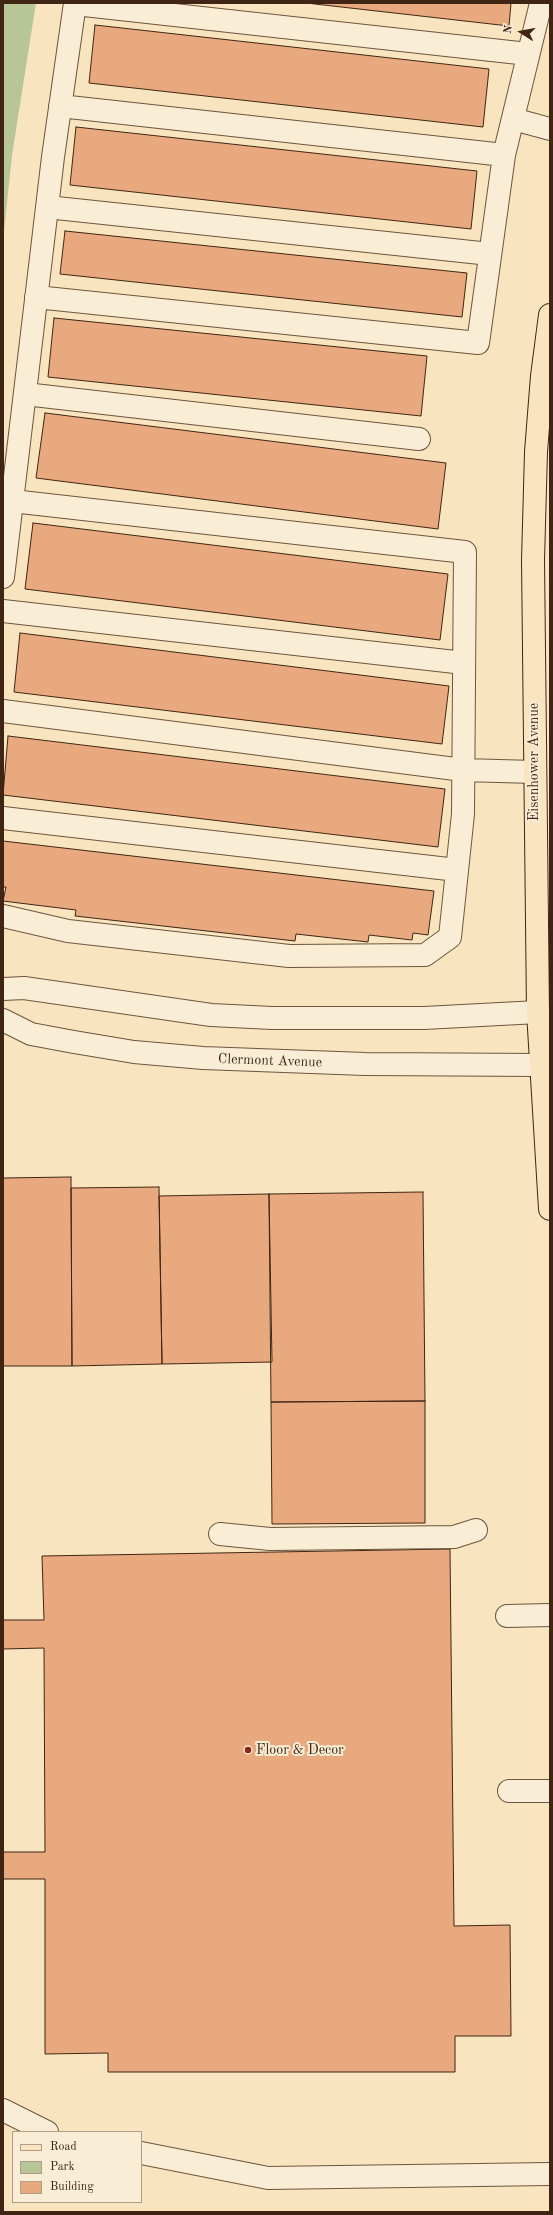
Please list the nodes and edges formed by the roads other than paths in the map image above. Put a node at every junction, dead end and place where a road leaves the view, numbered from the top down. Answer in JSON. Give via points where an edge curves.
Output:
{"nodes":[{"id":1,"x":541,"y":3,"type":"edge"},
{"id":2,"x":75,"y":4,"type":"edge"},
{"id":3,"x":528,"y":54,"type":"junction"},
{"id":4,"x":60,"y":106,"type":"junction"},
{"id":5,"x":513,"y":119,"type":"junction"},
{"id":6,"x":550,"y":129,"type":"edge"},
{"id":7,"x":504,"y":155,"type":"junction"},
{"id":8,"x":47,"y":207,"type":"junction"},
{"id":9,"x":490,"y":254,"type":"junction"},
{"id":10,"x":36,"y":297,"type":"junction"},
{"id":11,"x":550,"y":315,"type":"edge"},
{"id":12,"x":25,"y":394,"type":"junction"},
{"id":13,"x":419,"y":439,"type":"dead end"},
{"id":14,"x":12,"y":501,"type":"junction"},
{"id":15,"x":3,"y":577,"type":"edge"},
{"id":16,"x":3,"y":611,"type":"edge"},
{"id":17,"x":464,"y":664,"type":"junction"},
{"id":18,"x":3,"y":711,"type":"edge"},
{"id":19,"x":463,"y":770,"type":"junction"},
{"id":20,"x":534,"y":772,"type":"junction"},
{"id":21,"x":3,"y":818,"type":"edge"},
{"id":22,"x":457,"y":870,"type":"junction"},
{"id":23,"x":3,"y":916,"type":"edge"},
{"id":24,"x":3,"y":989,"type":"edge"},
{"id":25,"x":544,"y":1012,"type":"edge"},
{"id":26,"x":3,"y":1020,"type":"edge"},
{"id":27,"x":546,"y":1065,"type":"edge"},
{"id":28,"x":550,"y":1209,"type":"edge"},
{"id":29,"x":476,"y":1530,"type":"dead end"},
{"id":30,"x":220,"y":1534,"type":"dead end"},
{"id":31,"x":550,"y":1615,"type":"edge"},
{"id":32,"x":507,"y":1616,"type":"dead end"},
{"id":33,"x":550,"y":1790,"type":"edge"},
{"id":34,"x":509,"y":1791,"type":"dead end"},
{"id":35,"x":3,"y":2110,"type":"edge"},
{"id":36,"x":45,"y":2131,"type":"edge"},
{"id":37,"x":142,"y":2153,"type":"edge"},
{"id":38,"x":550,"y":2174,"type":"edge"}],
"edges":[{"from":1,"to":3,"type":"street"},
{"from":2,"to":3,"type":"street"},
{"from":2,"to":4,"type":"street"},
{"from":3,"to":5,"type":"street"},
{"from":4,"to":7,"type":"street"},
{"from":4,"to":8,"type":"street"},
{"from":5,"to":6,"type":"street"},
{"from":5,"to":7,"type":"street"},
{"from":7,"to":9,"type":"street"},
{"from":8,"to":9,"type":"street"},
{"from":8,"to":10,"type":"street"},
{"from":9,"to":10,"type":"street","via":[[478,343]]},
{"from":10,"to":12,"type":"street"},
{"from":11,"to":20,"type":"main road","name":"Eisenhower Avenue","via":[[542,376],[534,502]]},
{"from":12,"to":13,"type":"street"},
{"from":12,"to":14,"type":"street"},
{"from":14,"to":15,"type":"street"},
{"from":14,"to":17,"type":"street","via":[[465,552]]},
{"from":16,"to":17,"type":"street"},
{"from":17,"to":19,"type":"street"},
{"from":18,"to":19,"type":"street"},
{"from":19,"to":20,"type":"street"},
{"from":19,"to":22,"type":"street","via":[[463,814]]},
{"from":20,"to":25,"type":"main road","name":"Eisenhower Avenue"},
{"from":21,"to":22,"type":"street"},
{"from":22,"to":23,"type":"street","via":[[450,937],[425,955],[289,956],[68,931]]},
{"from":24,"to":25,"type":"street","via":[[24,988],[211,1014],[272,1018],[424,1018]]},
{"from":25,"to":27,"type":"main road","name":"Eisenhower Avenue"},
{"from":26,"to":27,"type":"street","name":"Clermont Avenue","via":[[31,1034],[134,1052],[203,1058],[365,1064]]},
{"from":27,"to":28,"type":"main road","name":"Eisenhower Avenue"},
{"from":29,"to":30,"type":"street","via":[[454,1537],[270,1539]]},
{"from":31,"to":32,"type":"street"},
{"from":33,"to":34,"type":"street"},
{"from":35,"to":36,"type":"street"},
{"from":37,"to":38,"type":"street","via":[[268,2178]]}]}
